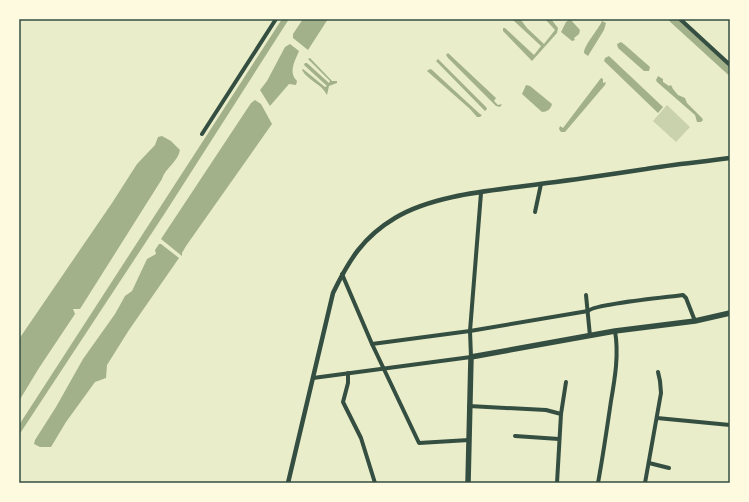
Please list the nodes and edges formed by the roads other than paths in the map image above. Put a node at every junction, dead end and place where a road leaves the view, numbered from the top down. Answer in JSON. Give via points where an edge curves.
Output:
{"nodes":[{"id":1,"x":276,"y":19,"type":"edge"},
{"id":2,"x":680,"y":19,"type":"edge"},
{"id":3,"x":730,"y":65,"type":"edge"},
{"id":4,"x":202,"y":134,"type":"dead end"},
{"id":5,"x":730,"y":158,"type":"edge"},
{"id":6,"x":540,"y":184,"type":"junction"},
{"id":7,"x":481,"y":192,"type":"junction"},
{"id":8,"x":535,"y":212,"type":"dead end"},
{"id":9,"x":342,"y":274,"type":"junction"},
{"id":10,"x":586,"y":295,"type":"dead end"},
{"id":11,"x":588,"y":311,"type":"junction"},
{"id":12,"x":730,"y":313,"type":"edge"},
{"id":13,"x":695,"y":321,"type":"junction"},
{"id":14,"x":470,"y":331,"type":"junction"},
{"id":15,"x":615,"y":331,"type":"junction"},
{"id":16,"x":590,"y":336,"type":"junction"},
{"id":17,"x":372,"y":344,"type":"junction"},
{"id":18,"x":471,"y":357,"type":"junction"},
{"id":19,"x":383,"y":368,"type":"junction"},
{"id":20,"x":658,"y":372,"type":"dead end"},
{"id":21,"x":348,"y":373,"type":"junction"},
{"id":22,"x":313,"y":378,"type":"junction"},
{"id":23,"x":566,"y":382,"type":"dead end"},
{"id":24,"x":469,"y":406,"type":"junction"},
{"id":25,"x":561,"y":414,"type":"junction"},
{"id":26,"x":657,"y":418,"type":"junction"},
{"id":27,"x":730,"y":424,"type":"edge"},
{"id":28,"x":515,"y":436,"type":"dead end"},
{"id":29,"x":469,"y":440,"type":"junction"},
{"id":30,"x":559,"y":440,"type":"junction"},
{"id":31,"x":649,"y":463,"type":"junction"},
{"id":32,"x":669,"y":468,"type":"dead end"},
{"id":33,"x":288,"y":483,"type":"edge"},
{"id":34,"x":375,"y":483,"type":"edge"},
{"id":35,"x":468,"y":483,"type":"edge"},
{"id":36,"x":557,"y":483,"type":"edge"},
{"id":37,"x":598,"y":483,"type":"edge"},
{"id":38,"x":645,"y":483,"type":"edge"}],
"edges":[{"from":1,"to":4,"type":"street"},
{"from":2,"to":3,"type":"street"},
{"from":5,"to":6,"type":"street"},
{"from":6,"to":7,"type":"street"},
{"from":6,"to":8,"type":"street"},
{"from":7,"to":9,"type":"street","via":[[416,207],[395,218],[370,236]]},
{"from":7,"to":14,"type":"street"},
{"from":9,"to":17,"type":"street"},
{"from":9,"to":22,"type":"street","via":[[328,309]]},
{"from":10,"to":11,"type":"street"},
{"from":11,"to":13,"type":"street","via":[[606,305],[683,295]]},
{"from":11,"to":14,"type":"street"},
{"from":11,"to":16,"type":"street"},
{"from":12,"to":13,"type":"main road"},
{"from":13,"to":15,"type":"main road"},
{"from":14,"to":17,"type":"street"},
{"from":14,"to":18,"type":"street"},
{"from":15,"to":16,"type":"main road"},
{"from":15,"to":37,"type":"street","via":[[616,371]]},
{"from":16,"to":18,"type":"main road"},
{"from":17,"to":19,"type":"street"},
{"from":18,"to":19,"type":"street"},
{"from":18,"to":24,"type":"main road"},
{"from":19,"to":21,"type":"street"},
{"from":19,"to":29,"type":"street","via":[[418,443]]},
{"from":20,"to":26,"type":"street","via":[[661,392]]},
{"from":21,"to":22,"type":"street"},
{"from":21,"to":34,"type":"street","via":[[343,402],[361,438]]},
{"from":22,"to":33,"type":"street"},
{"from":23,"to":25,"type":"street"},
{"from":24,"to":25,"type":"street","via":[[546,410]]},
{"from":24,"to":29,"type":"main road"},
{"from":25,"to":30,"type":"street"},
{"from":26,"to":27,"type":"street"},
{"from":26,"to":31,"type":"street"},
{"from":28,"to":30,"type":"street"},
{"from":29,"to":35,"type":"main road"},
{"from":30,"to":36,"type":"street"},
{"from":31,"to":32,"type":"street"},
{"from":31,"to":38,"type":"street"}]}
